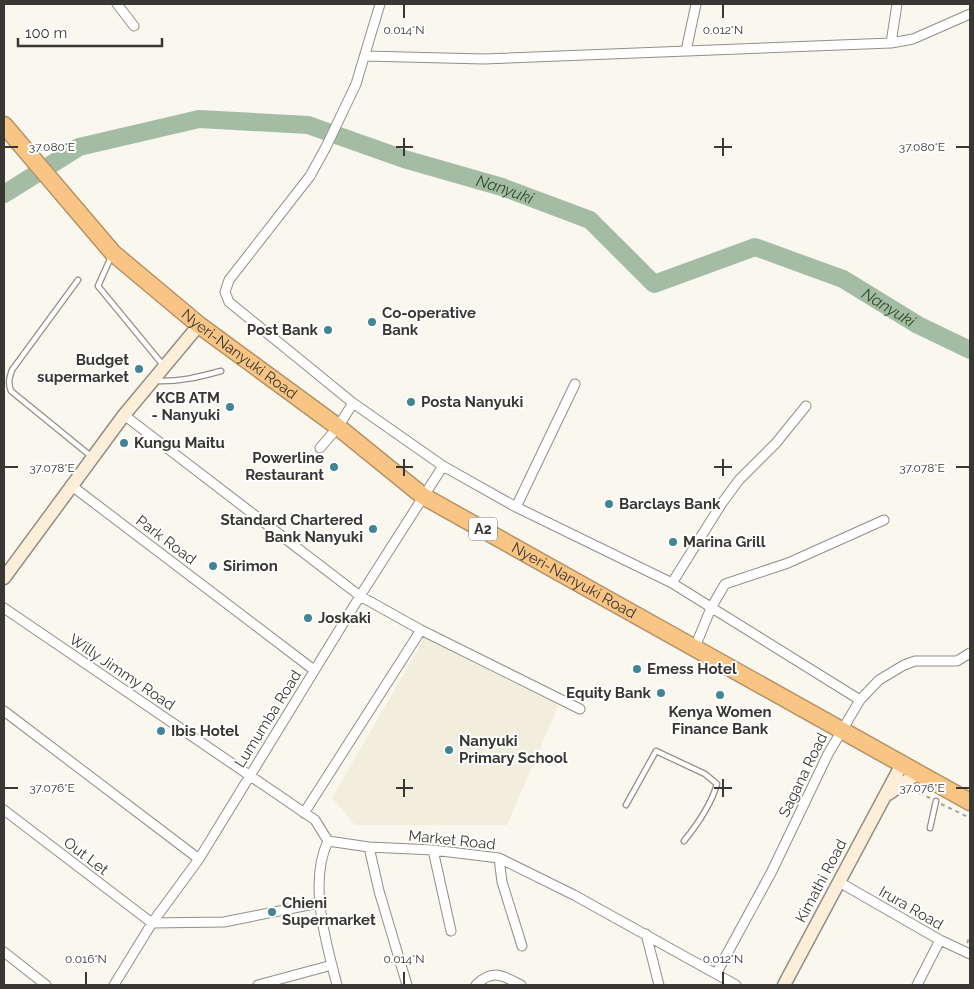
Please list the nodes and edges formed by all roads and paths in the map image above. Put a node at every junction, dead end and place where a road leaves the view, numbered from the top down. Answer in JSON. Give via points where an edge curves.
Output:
{"nodes":[{"id":1,"x":117,"y":4,"type":"edge"},
{"id":2,"x":380,"y":4,"type":"edge"},
{"id":3,"x":696,"y":4,"type":"edge"},
{"id":4,"x":897,"y":4,"type":"edge"},
{"id":5,"x":970,"y":14,"type":"edge"},
{"id":6,"x":134,"y":26,"type":"dead end"},
{"id":7,"x":891,"y":43,"type":"junction"},
{"id":8,"x":686,"y":51,"type":"junction"},
{"id":9,"x":365,"y":56,"type":"junction"},
{"id":10,"x":4,"y":125,"type":"edge"},
{"id":11,"x":113,"y":252,"type":"junction"},
{"id":12,"x":78,"y":280,"type":"dead end"},
{"id":13,"x":199,"y":325,"type":"junction"},
{"id":14,"x":164,"y":366,"type":"junction"},
{"id":15,"x":221,"y":371,"type":"dead end"},
{"id":16,"x":152,"y":381,"type":"junction"},
{"id":17,"x":575,"y":384,"type":"dead end"},
{"id":18,"x":353,"y":403,"type":"junction"},
{"id":19,"x":806,"y":406,"type":"dead end"},
{"id":20,"x":124,"y":415,"type":"junction"},
{"id":21,"x":338,"y":427,"type":"junction"},
{"id":22,"x":320,"y":448,"type":"dead end"},
{"id":23,"x":93,"y":457,"type":"junction"},
{"id":24,"x":443,"y":466,"type":"junction"},
{"id":25,"x":72,"y":486,"type":"junction"},
{"id":26,"x":423,"y":496,"type":"junction"},
{"id":27,"x":516,"y":507,"type":"junction"},
{"id":28,"x":884,"y":520,"type":"dead end"},
{"id":29,"x":4,"y":578,"type":"edge"},
{"id":30,"x":672,"y":583,"type":"junction"},
{"id":31,"x":360,"y":596,"type":"junction"},
{"id":32,"x":4,"y":608,"type":"edge"},
{"id":33,"x":711,"y":608,"type":"junction"},
{"id":34,"x":421,"y":630,"type":"junction"},
{"id":35,"x":695,"y":648,"type":"junction"},
{"id":36,"x":970,"y":653,"type":"edge"},
{"id":37,"x":314,"y":670,"type":"junction"},
{"id":38,"x":860,"y":700,"type":"junction"},
{"id":39,"x":580,"y":710,"type":"dead end"},
{"id":40,"x":4,"y":711,"type":"edge"},
{"id":41,"x":841,"y":730,"type":"junction"},
{"id":42,"x":902,"y":764,"type":"junction"},
{"id":43,"x":918,"y":773,"type":"junction"},
{"id":44,"x":249,"y":775,"type":"junction"},
{"id":45,"x":906,"y":793,"type":"dead end"},
{"id":46,"x":888,"y":794,"type":"junction"},
{"id":47,"x":936,"y":801,"type":"junction"},
{"id":48,"x":970,"y":802,"type":"edge"},
{"id":49,"x":626,"y":805,"type":"dead end"},
{"id":50,"x":4,"y":810,"type":"edge"},
{"id":51,"x":304,"y":813,"type":"junction"},
{"id":52,"x":970,"y":818,"type":"edge"},
{"id":53,"x":930,"y":828,"type":"dead end"},
{"id":54,"x":328,"y":841,"type":"junction"},
{"id":55,"x":684,"y":841,"type":"dead end"},
{"id":56,"x":369,"y":847,"type":"junction"},
{"id":57,"x":433,"y":850,"type":"junction"},
{"id":58,"x":499,"y":858,"type":"junction"},
{"id":59,"x":199,"y":859,"type":"junction"},
{"id":60,"x":839,"y":882,"type":"junction"},
{"id":61,"x":319,"y":903,"type":"junction"},
{"id":62,"x":152,"y":923,"type":"junction"},
{"id":63,"x":451,"y":931,"type":"dead end"},
{"id":64,"x":646,"y":934,"type":"junction"},
{"id":65,"x":940,"y":940,"type":"junction"},
{"id":66,"x":522,"y":946,"type":"dead end"},
{"id":67,"x":4,"y":952,"type":"edge"},
{"id":68,"x":970,"y":954,"type":"edge"},
{"id":69,"x":332,"y":965,"type":"junction"},
{"id":70,"x":716,"y":974,"type":"junction"},
{"id":71,"x":46,"y":985,"type":"edge"},
{"id":72,"x":114,"y":985,"type":"edge"},
{"id":73,"x":258,"y":985,"type":"edge"},
{"id":74,"x":337,"y":985,"type":"edge"},
{"id":75,"x":407,"y":985,"type":"edge"},
{"id":76,"x":476,"y":985,"type":"edge"},
{"id":77,"x":520,"y":985,"type":"edge"},
{"id":78,"x":659,"y":985,"type":"edge"},
{"id":79,"x":736,"y":985,"type":"edge"},
{"id":80,"x":784,"y":985,"type":"edge"},
{"id":81,"x":917,"y":985,"type":"edge"}],
"edges":[{"from":1,"to":6,"type":"street"},
{"from":2,"to":9,"type":"street"},
{"from":3,"to":8,"type":"street"},
{"from":4,"to":7,"type":"street"},
{"from":5,"to":7,"type":"street","via":[[920,36]]},
{"from":7,"to":8,"type":"street"},
{"from":8,"to":9,"type":"street","via":[[484,59]]},
{"from":9,"to":18,"type":"street","via":[[356,84],[310,176],[229,280],[225,292],[229,302]]},
{"from":10,"to":11,"type":"highway","name":"Nyeri-Nanyuki Road","number":"A2"},
{"from":11,"to":13,"type":"highway","name":"Nyeri-Nanyuki Road","number":"A2"},
{"from":11,"to":14,"type":"lane","via":[[98,286]]},
{"from":12,"to":23,"type":"lane","via":[[12,370],[9,386]]},
{"from":13,"to":14,"type":"main road"},
{"from":13,"to":21,"type":"highway","name":"Nyeri-Nanyuki Road","number":"A2"},
{"from":14,"to":16,"type":"main road"},
{"from":15,"to":16,"type":"lane","via":[[172,382]]},
{"from":16,"to":20,"type":"main road"},
{"from":17,"to":27,"type":"street"},
{"from":18,"to":21,"type":"street"},
{"from":18,"to":24,"type":"street"},
{"from":19,"to":30,"type":"street","via":[[776,443],[739,480]]},
{"from":20,"to":23,"type":"main road"},
{"from":20,"to":31,"type":"street"},
{"from":21,"to":22,"type":"street"},
{"from":21,"to":26,"type":"highway","name":"Nyeri-Nanyuki Road","number":"A2"},
{"from":23,"to":25,"type":"main road"},
{"from":24,"to":26,"type":"street","name":"Lumumba Road"},
{"from":24,"to":27,"type":"street"},
{"from":25,"to":29,"type":"main road"},
{"from":25,"to":37,"type":"street","name":"Park Road"},
{"from":26,"to":31,"type":"street","name":"Lumumba Road"},
{"from":26,"to":35,"type":"highway","name":"Nyeri-Nanyuki Road","number":"A2"},
{"from":27,"to":30,"type":"street"},
{"from":28,"to":33,"type":"street","via":[[788,563],[725,584]]},
{"from":30,"to":33,"type":"street"},
{"from":31,"to":34,"type":"street"},
{"from":31,"to":37,"type":"street","name":"Lumumba Road"},
{"from":32,"to":44,"type":"street","name":"Willy Jimmy Road"},
{"from":33,"to":35,"type":"street"},
{"from":33,"to":38,"type":"street"},
{"from":34,"to":39,"type":"street"},
{"from":34,"to":51,"type":"street"},
{"from":35,"to":41,"type":"highway","name":"Nyeri-Nanyuki Road","number":"A2"},
{"from":36,"to":38,"type":"street","name":"Sagana Road","via":[[957,661],[914,661],[904,665],[879,680]]},
{"from":37,"to":44,"type":"street","name":"Lumumba Road"},
{"from":38,"to":41,"type":"street","name":"Sagana Road"},
{"from":40,"to":59,"type":"street"},
{"from":41,"to":42,"type":"highway","name":"Nyeri-Nanyuki Road","number":"A2"},
{"from":41,"to":70,"type":"street","name":"Sagana Road","via":[[771,873]]},
{"from":42,"to":43,"type":"highway","name":"Nyeri-Nanyuki Road","number":"A2"},
{"from":42,"to":46,"type":"main road","name":"Kimathi Road"},
{"from":43,"to":46,"type":"main road","name":"Kimathi Road"},
{"from":43,"to":48,"type":"highway","name":"Nyeri-Nanyuki Road","number":"A2"},
{"from":44,"to":51,"type":"street"},
{"from":44,"to":59,"type":"street","name":"Lumumba Road"},
{"from":45,"to":47,"type":"path","via":[[913,790]]},
{"from":46,"to":60,"type":"main road","name":"Kimathi Road"},
{"from":47,"to":52,"type":"path"},
{"from":47,"to":53,"type":"lane"},
{"from":49,"to":55,"type":"lane","via":[[656,751],[705,774],[717,784],[714,794]]},
{"from":50,"to":62,"type":"street","name":"Out Let"},
{"from":51,"to":54,"type":"street","via":[[315,820]]},
{"from":54,"to":56,"type":"street","name":"Market Road"},
{"from":54,"to":61,"type":"street","via":[[320,862]]},
{"from":56,"to":57,"type":"street","name":"Market Road"},
{"from":56,"to":75,"type":"street"},
{"from":57,"to":58,"type":"street","name":"Market Road"},
{"from":57,"to":63,"type":"street"},
{"from":58,"to":64,"type":"street","name":"Market Road"},
{"from":58,"to":66,"type":"street","via":[[502,882]]},
{"from":59,"to":62,"type":"street","name":"Lumumba Road"},
{"from":60,"to":65,"type":"street","name":"Irura Road"},
{"from":60,"to":80,"type":"main road","name":"Kimathi Road"},
{"from":61,"to":62,"type":"street","via":[[224,922]]},
{"from":61,"to":69,"type":"street"},
{"from":62,"to":72,"type":"street","name":"Lumumba Road"},
{"from":64,"to":70,"type":"street","name":"Market Road"},
{"from":64,"to":78,"type":"street"},
{"from":65,"to":68,"type":"street","name":"Irura Road"},
{"from":65,"to":81,"type":"street"},
{"from":67,"to":71,"type":"street"},
{"from":69,"to":73,"type":"street"},
{"from":69,"to":74,"type":"street"},
{"from":70,"to":79,"type":"street","name":"Market Road"},
{"from":76,"to":77,"type":"street","via":[[484,977],[506,976]]}]}
